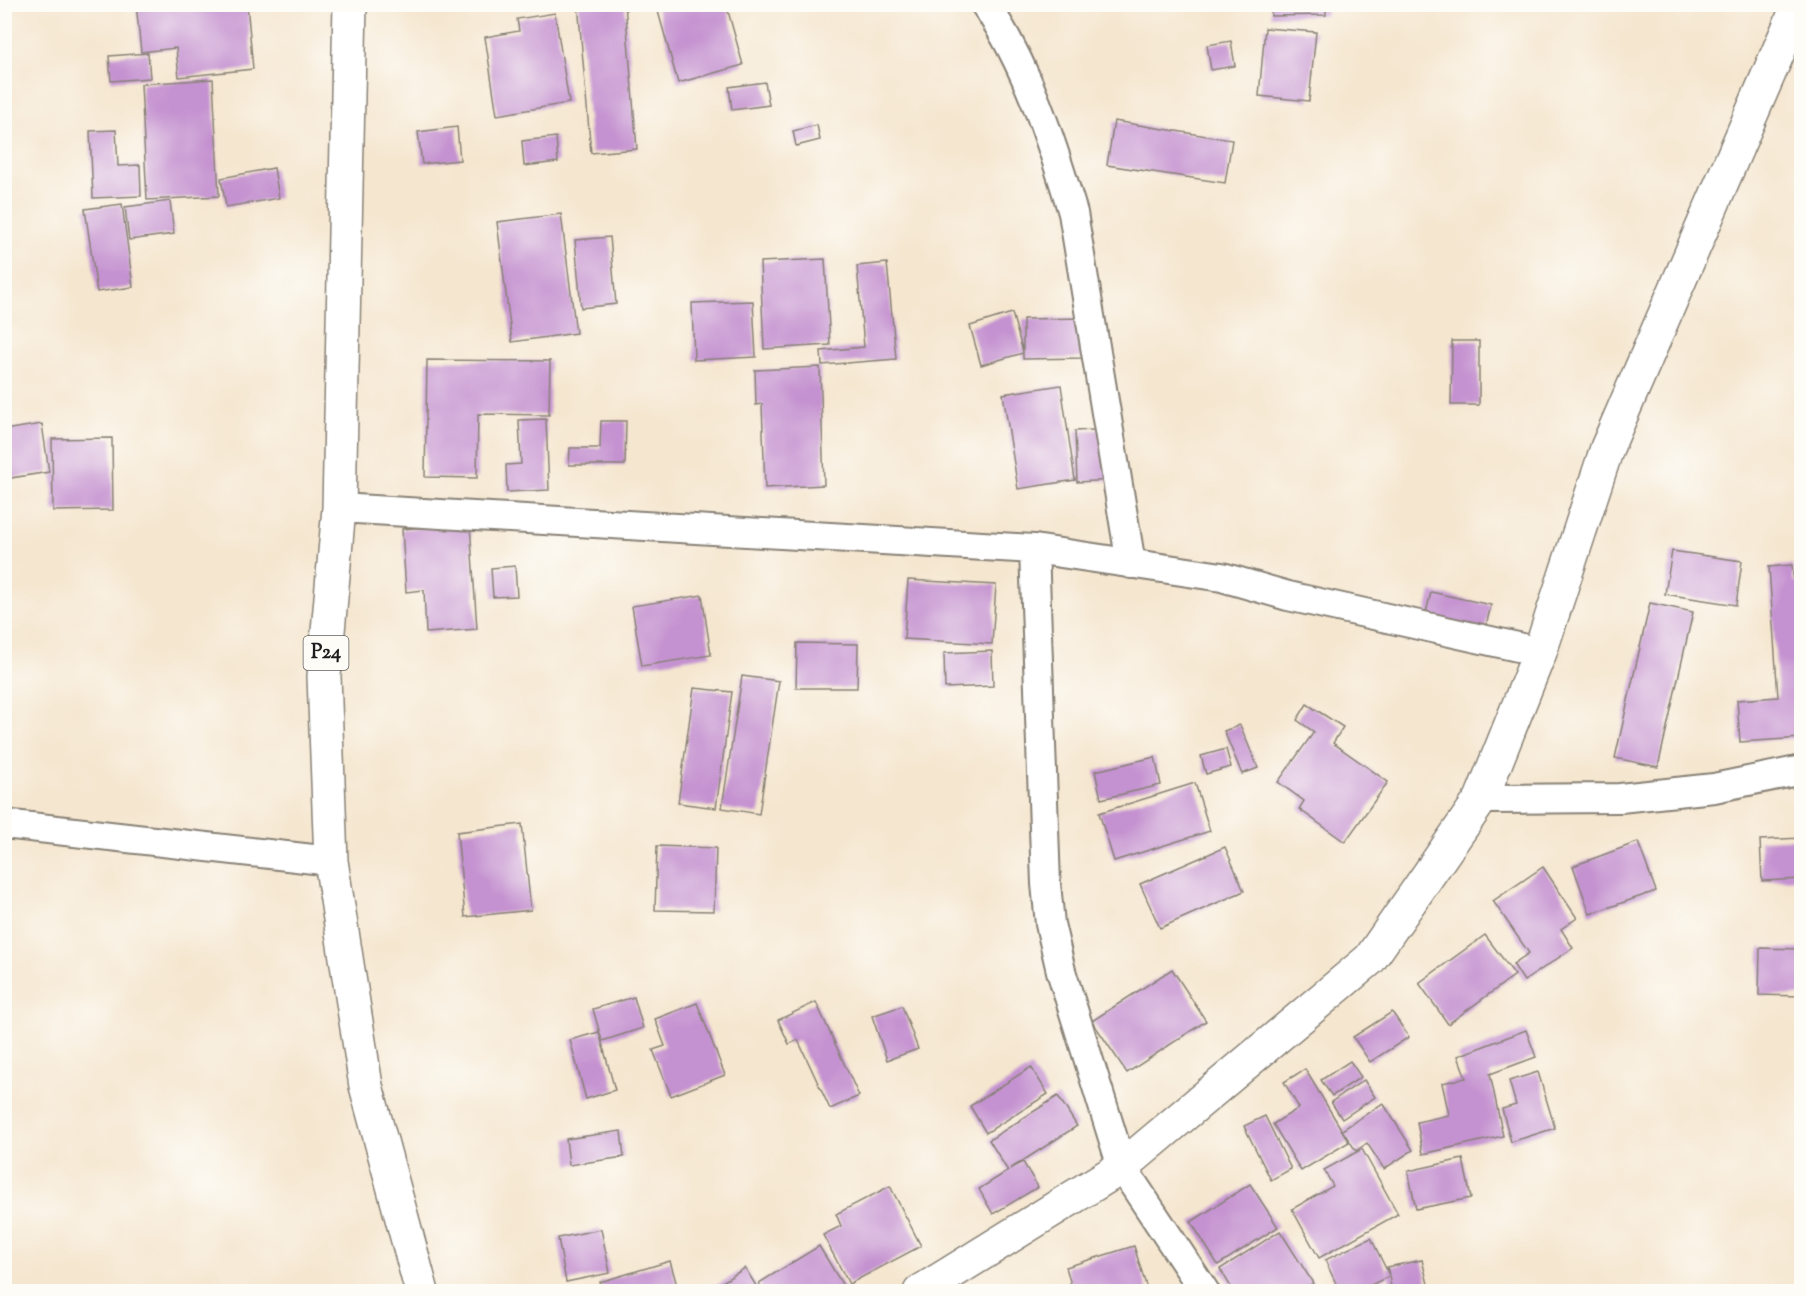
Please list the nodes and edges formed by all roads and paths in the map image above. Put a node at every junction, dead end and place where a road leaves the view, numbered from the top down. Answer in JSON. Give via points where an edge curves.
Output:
{"nodes":[{"id":1,"x":350,"y":4,"type":"edge"},
{"id":2,"x":985,"y":4,"type":"edge"},
{"id":3,"x":1799,"y":4,"type":"edge"},
{"id":4,"x":339,"y":508,"type":"junction"},
{"id":5,"x":1034,"y":549,"type":"junction"},
{"id":6,"x":1131,"y":564,"type":"junction"},
{"id":7,"x":1540,"y":652,"type":"junction"},
{"id":8,"x":1802,"y":770,"type":"edge"},
{"id":9,"x":1481,"y":799,"type":"junction"},
{"id":10,"x":4,"y":824,"type":"edge"},
{"id":11,"x":331,"y":861,"type":"junction"},
{"id":12,"x":1122,"y":1167,"type":"junction"},
{"id":13,"x":422,"y":1292,"type":"edge"},
{"id":14,"x":920,"y":1292,"type":"edge"},
{"id":15,"x":1205,"y":1292,"type":"edge"}],
"edges":[{"from":1,"to":4,"type":"street","number":"P24"},
{"from":2,"to":6,"type":"street","via":[[1026,80],[1073,213]]},
{"from":3,"to":7,"type":"street","via":[[1607,448]]},
{"from":4,"to":5,"type":"street"},
{"from":4,"to":11,"type":"street","number":"P24","via":[[324,675]]},
{"from":5,"to":6,"type":"street"},
{"from":5,"to":12,"type":"street","via":[[1050,924]]},
{"from":6,"to":7,"type":"street","via":[[1222,577],[1288,596]]},
{"from":7,"to":9,"type":"street"},
{"from":8,"to":9,"type":"street","via":[[1714,788],[1620,798]]},
{"from":9,"to":12,"type":"street","via":[[1370,959]]},
{"from":10,"to":11,"type":"street"},
{"from":11,"to":13,"type":"street","number":"P24","via":[[366,1086]]},
{"from":12,"to":14,"type":"street"},
{"from":12,"to":15,"type":"street"}]}
